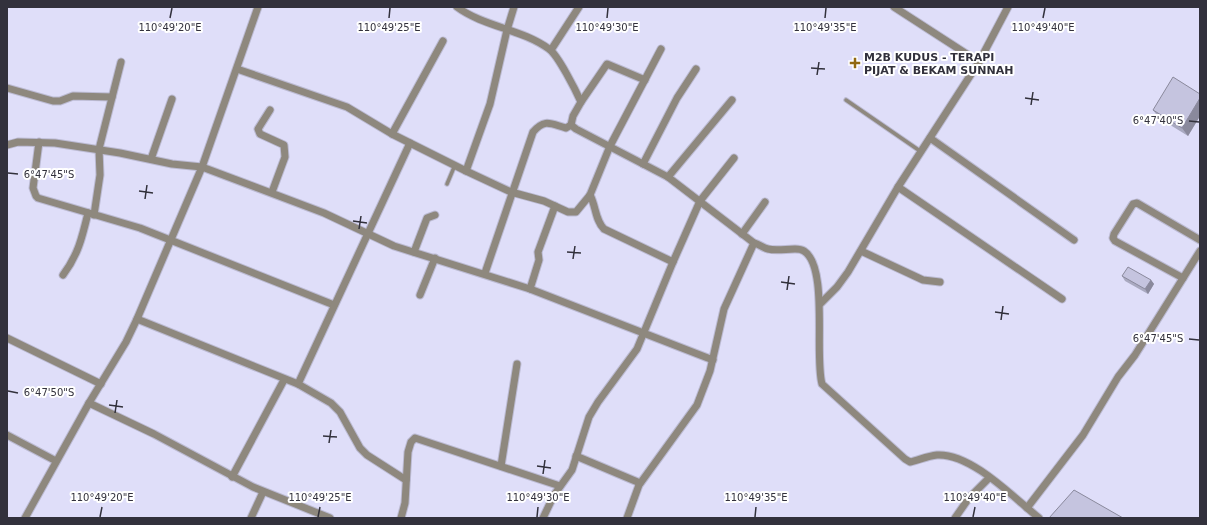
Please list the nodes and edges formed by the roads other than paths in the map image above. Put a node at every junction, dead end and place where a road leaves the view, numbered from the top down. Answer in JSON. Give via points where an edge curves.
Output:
{"nodes":[{"id":1,"x":258,"y":7,"type":"edge"},
{"id":2,"x":514,"y":7,"type":"edge"},
{"id":3,"x":579,"y":7,"type":"edge"},
{"id":4,"x":894,"y":7,"type":"edge"},
{"id":5,"x":1008,"y":7,"type":"edge"},
{"id":6,"x":459,"y":9,"type":"edge"},
{"id":7,"x":458,"y":18,"type":"dead end"},
{"id":8,"x":507,"y":30,"type":"junction"},
{"id":9,"x":443,"y":41,"type":"dead end"},
{"id":10,"x":661,"y":49,"type":"dead end"},
{"id":11,"x":551,"y":50,"type":"junction"},
{"id":12,"x":121,"y":62,"type":"dead end"},
{"id":13,"x":978,"y":62,"type":"junction"},
{"id":14,"x":696,"y":69,"type":"dead end"},
{"id":15,"x":237,"y":70,"type":"junction"},
{"id":16,"x":645,"y":80,"type":"junction"},
{"id":17,"x":7,"y":88,"type":"edge"},
{"id":18,"x":112,"y":97,"type":"junction"},
{"id":19,"x":172,"y":99,"type":"dead end"},
{"id":20,"x":732,"y":100,"type":"dead end"},
{"id":21,"x":846,"y":100,"type":"dead end"},
{"id":22,"x":580,"y":102,"type":"junction"},
{"id":23,"x":270,"y":110,"type":"dead end"},
{"id":24,"x":571,"y":125,"type":"junction"},
{"id":25,"x":392,"y":134,"type":"junction"},
{"id":26,"x":930,"y":138,"type":"junction"},
{"id":27,"x":39,"y":142,"type":"junction"},
{"id":28,"x":410,"y":143,"type":"junction"},
{"id":29,"x":7,"y":145,"type":"edge"},
{"id":30,"x":610,"y":146,"type":"junction"},
{"id":31,"x":99,"y":149,"type":"junction"},
{"id":32,"x":920,"y":151,"type":"junction"},
{"id":33,"x":734,"y":158,"type":"dead end"},
{"id":34,"x":150,"y":159,"type":"junction"},
{"id":35,"x":643,"y":164,"type":"junction"},
{"id":36,"x":455,"y":165,"type":"junction"},
{"id":37,"x":202,"y":167,"type":"junction"},
{"id":38,"x":466,"y":171,"type":"junction"},
{"id":39,"x":668,"y":177,"type":"junction"},
{"id":40,"x":447,"y":184,"type":"dead end"},
{"id":41,"x":898,"y":187,"type":"junction"},
{"id":42,"x":272,"y":192,"type":"junction"},
{"id":43,"x":511,"y":192,"type":"junction"},
{"id":44,"x":590,"y":195,"type":"junction"},
{"id":45,"x":700,"y":201,"type":"junction"},
{"id":46,"x":765,"y":202,"type":"dead end"},
{"id":47,"x":555,"y":206,"type":"junction"},
{"id":48,"x":91,"y":214,"type":"junction"},
{"id":49,"x":435,"y":215,"type":"dead end"},
{"id":50,"x":367,"y":234,"type":"junction"},
{"id":51,"x":742,"y":234,"type":"junction"},
{"id":52,"x":171,"y":240,"type":"junction"},
{"id":53,"x":1074,"y":240,"type":"dead end"},
{"id":54,"x":1200,"y":240,"type":"edge"},
{"id":55,"x":754,"y":243,"type":"junction"},
{"id":56,"x":861,"y":251,"type":"junction"},
{"id":57,"x":1200,"y":251,"type":"edge"},
{"id":58,"x":414,"y":252,"type":"junction"},
{"id":59,"x":435,"y":258,"type":"junction"},
{"id":60,"x":673,"y":262,"type":"junction"},
{"id":61,"x":485,"y":273,"type":"junction"},
{"id":62,"x":63,"y":275,"type":"dead end"},
{"id":63,"x":1183,"y":278,"type":"junction"},
{"id":64,"x":940,"y":282,"type":"dead end"},
{"id":65,"x":530,"y":289,"type":"junction"},
{"id":66,"x":420,"y":295,"type":"dead end"},
{"id":67,"x":1062,"y":299,"type":"dead end"},
{"id":68,"x":820,"y":303,"type":"junction"},
{"id":69,"x":334,"y":305,"type":"junction"},
{"id":70,"x":137,"y":318,"type":"junction"},
{"id":71,"x":645,"y":333,"type":"junction"},
{"id":72,"x":7,"y":338,"type":"edge"},
{"id":73,"x":713,"y":360,"type":"junction"},
{"id":74,"x":517,"y":364,"type":"dead end"},
{"id":75,"x":284,"y":380,"type":"junction"},
{"id":76,"x":101,"y":384,"type":"junction"},
{"id":77,"x":298,"y":384,"type":"junction"},
{"id":78,"x":89,"y":403,"type":"junction"},
{"id":79,"x":7,"y":435,"type":"edge"},
{"id":80,"x":576,"y":456,"type":"junction"},
{"id":81,"x":56,"y":461,"type":"junction"},
{"id":82,"x":501,"y":466,"type":"junction"},
{"id":83,"x":232,"y":477,"type":"junction"},
{"id":84,"x":989,"y":478,"type":"junction"},
{"id":85,"x":406,"y":480,"type":"junction"},
{"id":86,"x":640,"y":483,"type":"junction"},
{"id":87,"x":560,"y":486,"type":"junction"},
{"id":88,"x":263,"y":492,"type":"junction"},
{"id":89,"x":1026,"y":508,"type":"junction"},
{"id":90,"x":26,"y":518,"type":"edge"},
{"id":91,"x":251,"y":518,"type":"edge"},
{"id":92,"x":330,"y":518,"type":"edge"},
{"id":93,"x":401,"y":518,"type":"edge"},
{"id":94,"x":543,"y":518,"type":"edge"},
{"id":95,"x":626,"y":518,"type":"edge"},
{"id":96,"x":955,"y":518,"type":"edge"},
{"id":97,"x":1039,"y":518,"type":"edge"}],
"edges":[{"from":1,"to":15,"type":"street"},
{"from":2,"to":8,"type":"street"},
{"from":3,"to":11,"type":"street"},
{"from":4,"to":13,"type":"street"},
{"from":5,"to":13,"type":"street"},
{"from":6,"to":7,"type":"street"},
{"from":6,"to":8,"type":"street"},
{"from":8,"to":11,"type":"street"},
{"from":8,"to":38,"type":"street","via":[[490,104]]},
{"from":9,"to":25,"type":"street"},
{"from":10,"to":16,"type":"street"},
{"from":11,"to":22,"type":"street","via":[[576,88]]},
{"from":12,"to":18,"type":"street"},
{"from":13,"to":26,"type":"street"},
{"from":14,"to":35,"type":"street","via":[[677,98]]},
{"from":15,"to":25,"type":"street","via":[[341,104]]},
{"from":15,"to":37,"type":"street"},
{"from":16,"to":22,"type":"street","via":[[607,64]]},
{"from":16,"to":30,"type":"street"},
{"from":17,"to":18,"type":"street","via":[[53,101],[73,96]]},
{"from":18,"to":31,"type":"street"},
{"from":19,"to":34,"type":"street"},
{"from":20,"to":39,"type":"street"},
{"from":21,"to":32,"type":"lane"},
{"from":22,"to":24,"type":"street"},
{"from":23,"to":42,"type":"street","via":[[258,132],[284,145],[285,157]]},
{"from":24,"to":30,"type":"street"},
{"from":24,"to":43,"type":"street","via":[[566,128],[546,122],[538,125],[533,132]]},
{"from":25,"to":28,"type":"street"},
{"from":26,"to":32,"type":"street"},
{"from":26,"to":53,"type":"street"},
{"from":27,"to":29,"type":"street"},
{"from":27,"to":31,"type":"street"},
{"from":27,"to":48,"type":"street","via":[[33,188],[36,196],[44,201]]},
{"from":28,"to":36,"type":"street"},
{"from":28,"to":50,"type":"street"},
{"from":30,"to":35,"type":"street"},
{"from":30,"to":44,"type":"street"},
{"from":31,"to":34,"type":"street"},
{"from":31,"to":48,"type":"street","via":[[100,175]]},
{"from":32,"to":41,"type":"street"},
{"from":33,"to":45,"type":"street"},
{"from":34,"to":37,"type":"street"},
{"from":35,"to":39,"type":"street"},
{"from":36,"to":38,"type":"street"},
{"from":36,"to":40,"type":"lane"},
{"from":37,"to":42,"type":"street"},
{"from":37,"to":52,"type":"street"},
{"from":38,"to":43,"type":"street"},
{"from":39,"to":45,"type":"street"},
{"from":41,"to":56,"type":"street"},
{"from":41,"to":67,"type":"street"},
{"from":42,"to":50,"type":"street"},
{"from":43,"to":47,"type":"street"},
{"from":43,"to":61,"type":"street"},
{"from":44,"to":47,"type":"street","via":[[576,212],[568,212]]},
{"from":44,"to":60,"type":"street","via":[[598,220],[604,229]]},
{"from":45,"to":51,"type":"street"},
{"from":45,"to":60,"type":"street"},
{"from":46,"to":51,"type":"street"},
{"from":47,"to":65,"type":"street","via":[[538,252],[539,260]]},
{"from":48,"to":52,"type":"street"},
{"from":48,"to":62,"type":"street","via":[[74,261]]},
{"from":49,"to":58,"type":"street","via":[[427,218]]},
{"from":50,"to":58,"type":"street"},
{"from":50,"to":69,"type":"street"},
{"from":51,"to":55,"type":"street"},
{"from":52,"to":69,"type":"street"},
{"from":52,"to":70,"type":"street"},
{"from":54,"to":63,"type":"street","via":[[1137,203],[1128,210],[1114,234],[1115,241]]},
{"from":55,"to":68,"type":"street","via":[[768,249],[806,251],[812,258]]},
{"from":55,"to":73,"type":"street","via":[[724,309]]},
{"from":56,"to":64,"type":"street","via":[[923,280]]},
{"from":56,"to":68,"type":"street","via":[[843,280]]},
{"from":57,"to":63,"type":"street"},
{"from":58,"to":59,"type":"street"},
{"from":59,"to":61,"type":"street"},
{"from":59,"to":66,"type":"street"},
{"from":60,"to":71,"type":"street"},
{"from":61,"to":65,"type":"street"},
{"from":63,"to":89,"type":"street","via":[[1083,435]]},
{"from":65,"to":71,"type":"street"},
{"from":68,"to":84,"type":"street","via":[[819,349],[822,384],[910,462],[925,457],[950,456],[959,458]]},
{"from":69,"to":77,"type":"street"},
{"from":70,"to":75,"type":"street"},
{"from":70,"to":76,"type":"street"},
{"from":71,"to":73,"type":"street"},
{"from":71,"to":80,"type":"street","via":[[637,349],[589,417]]},
{"from":72,"to":76,"type":"street"},
{"from":73,"to":86,"type":"street","via":[[697,405]]},
{"from":74,"to":82,"type":"street"},
{"from":75,"to":77,"type":"street"},
{"from":75,"to":83,"type":"street"},
{"from":76,"to":78,"type":"street"},
{"from":77,"to":85,"type":"street","via":[[331,403],[340,412],[360,448]]},
{"from":78,"to":81,"type":"street"},
{"from":78,"to":83,"type":"street","via":[[184,449]]},
{"from":79,"to":81,"type":"street"},
{"from":80,"to":86,"type":"street"},
{"from":80,"to":87,"type":"street","via":[[572,470]]},
{"from":81,"to":90,"type":"street"},
{"from":82,"to":85,"type":"street","via":[[415,438],[410,442]]},
{"from":82,"to":87,"type":"street"},
{"from":83,"to":88,"type":"street"},
{"from":84,"to":89,"type":"street"},
{"from":84,"to":96,"type":"street","via":[[969,498]]},
{"from":85,"to":93,"type":"street"},
{"from":86,"to":95,"type":"street"},
{"from":87,"to":94,"type":"street"},
{"from":88,"to":91,"type":"street"},
{"from":88,"to":92,"type":"street"},
{"from":89,"to":97,"type":"street"}]}
